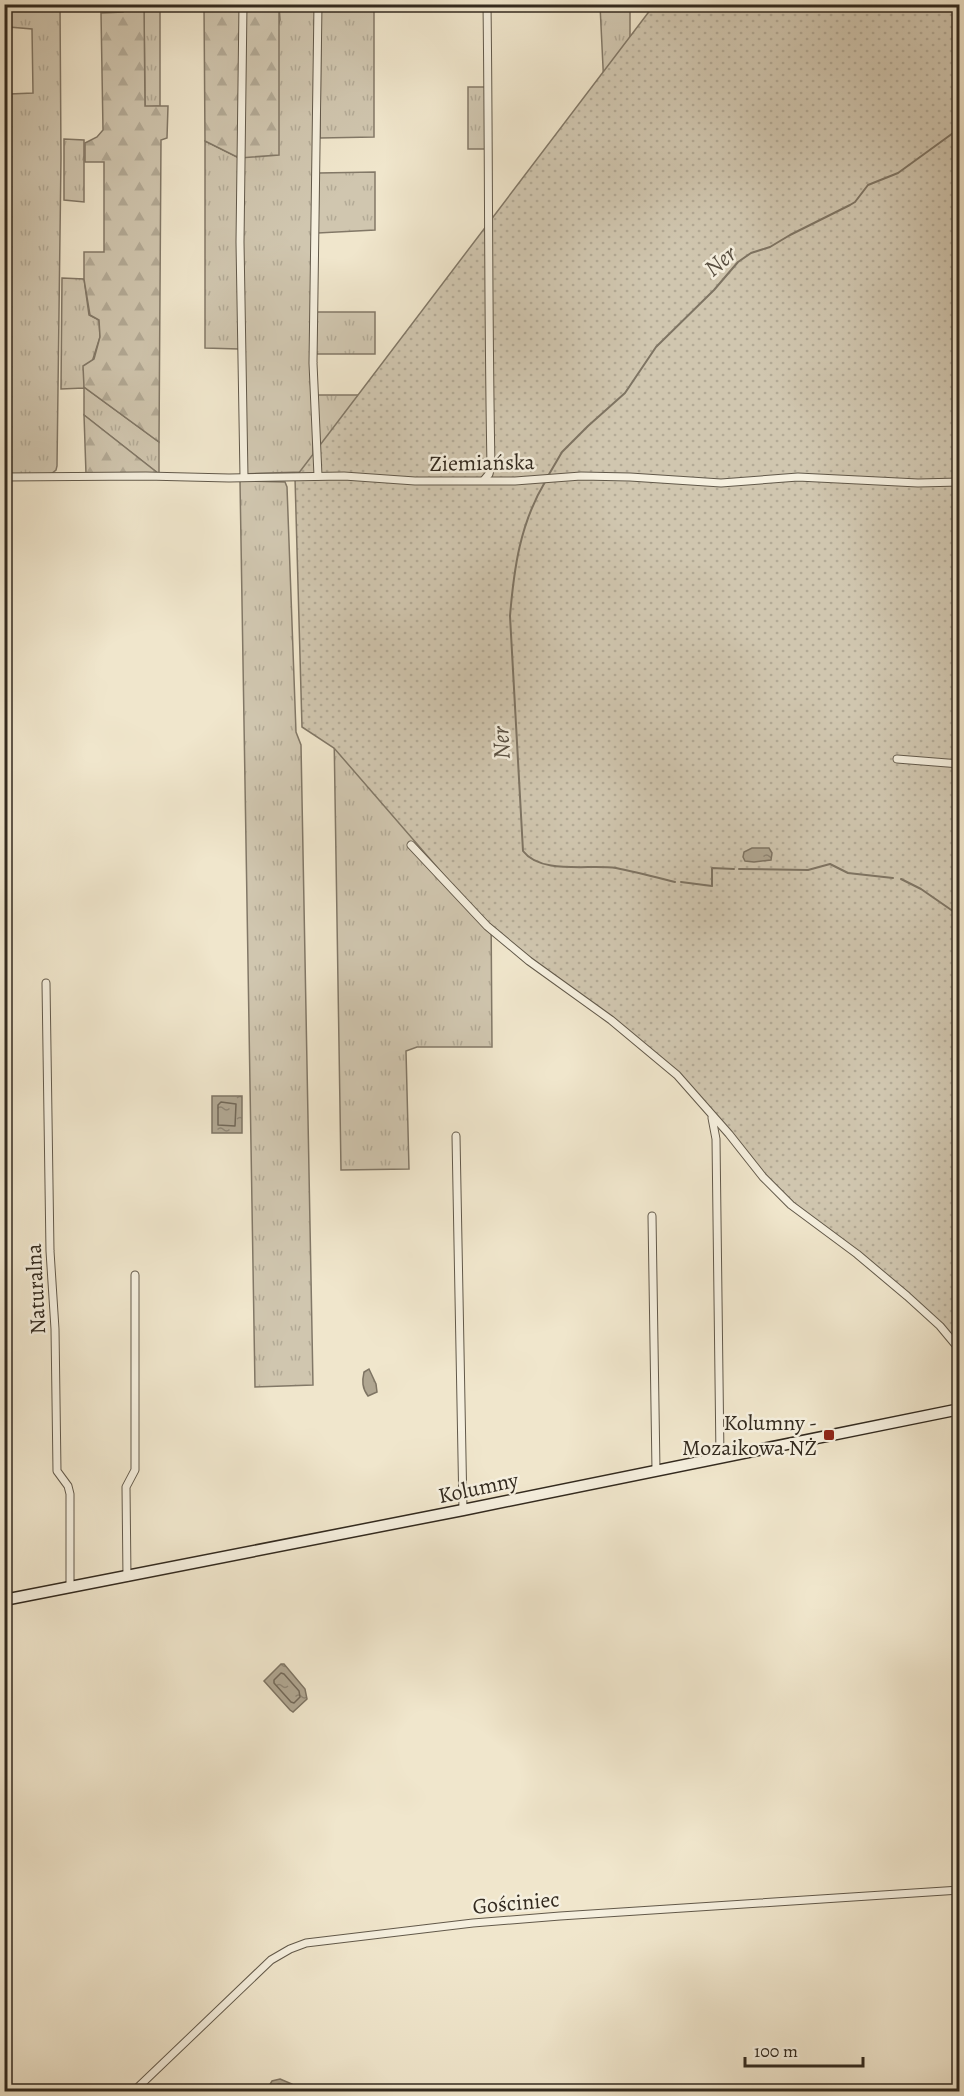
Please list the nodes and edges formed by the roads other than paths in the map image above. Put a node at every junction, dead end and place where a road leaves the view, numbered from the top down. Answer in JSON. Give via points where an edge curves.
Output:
{"nodes":[{"id":1,"x":243,"y":4,"type":"edge"},
{"id":2,"x":318,"y":4,"type":"edge"},
{"id":3,"x":487,"y":4,"type":"edge"},
{"id":4,"x":318,"y":476,"type":"junction"},
{"id":5,"x":4,"y":477,"type":"edge"},
{"id":6,"x":244,"y":477,"type":"junction"},
{"id":7,"x":484,"y":480,"type":"junction"},
{"id":8,"x":960,"y":482,"type":"edge"},
{"id":9,"x":897,"y":759,"type":"dead end"},
{"id":10,"x":960,"y":764,"type":"edge"},
{"id":11,"x":411,"y":844,"type":"dead end"},
{"id":12,"x":46,"y":983,"type":"dead end"},
{"id":13,"x":712,"y":1116,"type":"junction"},
{"id":14,"x":456,"y":1137,"type":"dead end"},
{"id":15,"x":652,"y":1216,"type":"dead end"},
{"id":16,"x":135,"y":1275,"type":"dead end"},
{"id":17,"x":960,"y":1350,"type":"edge"},
{"id":18,"x":960,"y":1409,"type":"edge"},
{"id":19,"x":720,"y":1457,"type":"junction"},
{"id":20,"x":656,"y":1470,"type":"junction"},
{"id":21,"x":463,"y":1510,"type":"junction"},
{"id":22,"x":127,"y":1577,"type":"junction"},
{"id":23,"x":70,"y":1588,"type":"junction"},
{"id":24,"x":4,"y":1600,"type":"edge"},
{"id":25,"x":960,"y":1890,"type":"edge"},
{"id":26,"x":133,"y":2091,"type":"edge"}],
"edges":[{"from":1,"to":6,"type":"street","via":[[240,242]]},
{"from":2,"to":4,"type":"street","via":[[314,363]]},
{"from":3,"to":7,"type":"street","via":[[491,466]]},
{"from":4,"to":6,"type":"street","name":"Ziemiańska"},
{"from":4,"to":7,"type":"street","name":"Ziemiańska"},
{"from":5,"to":6,"type":"street","name":"Ziemiańska"},
{"from":7,"to":8,"type":"street","name":"Ziemiańska","via":[[581,476],[722,483],[798,477]]},
{"from":9,"to":10,"type":"street"},
{"from":11,"to":13,"type":"street","via":[[487,926],[670,1069]]},
{"from":12,"to":23,"type":"street","name":"Naturalna","via":[[57,1471],[70,1494]]},
{"from":13,"to":17,"type":"street","via":[[762,1177],[791,1205],[907,1296]]},
{"from":13,"to":19,"type":"street","via":[[716,1139]]},
{"from":14,"to":21,"type":"street"},
{"from":15,"to":20,"type":"street"},
{"from":16,"to":22,"type":"street","via":[[135,1470],[126,1487]]},
{"from":18,"to":19,"type":"street","name":"Kolumny"},
{"from":19,"to":20,"type":"street","name":"Kolumny"},
{"from":20,"to":21,"type":"street","name":"Kolumny"},
{"from":21,"to":22,"type":"street","name":"Kolumny"},
{"from":22,"to":23,"type":"street","name":"Kolumny"},
{"from":23,"to":24,"type":"street","name":"Kolumny"},
{"from":25,"to":26,"type":"street","name":"Gościniec","via":[[560,1916],[306,1942],[271,1960]]}]}
